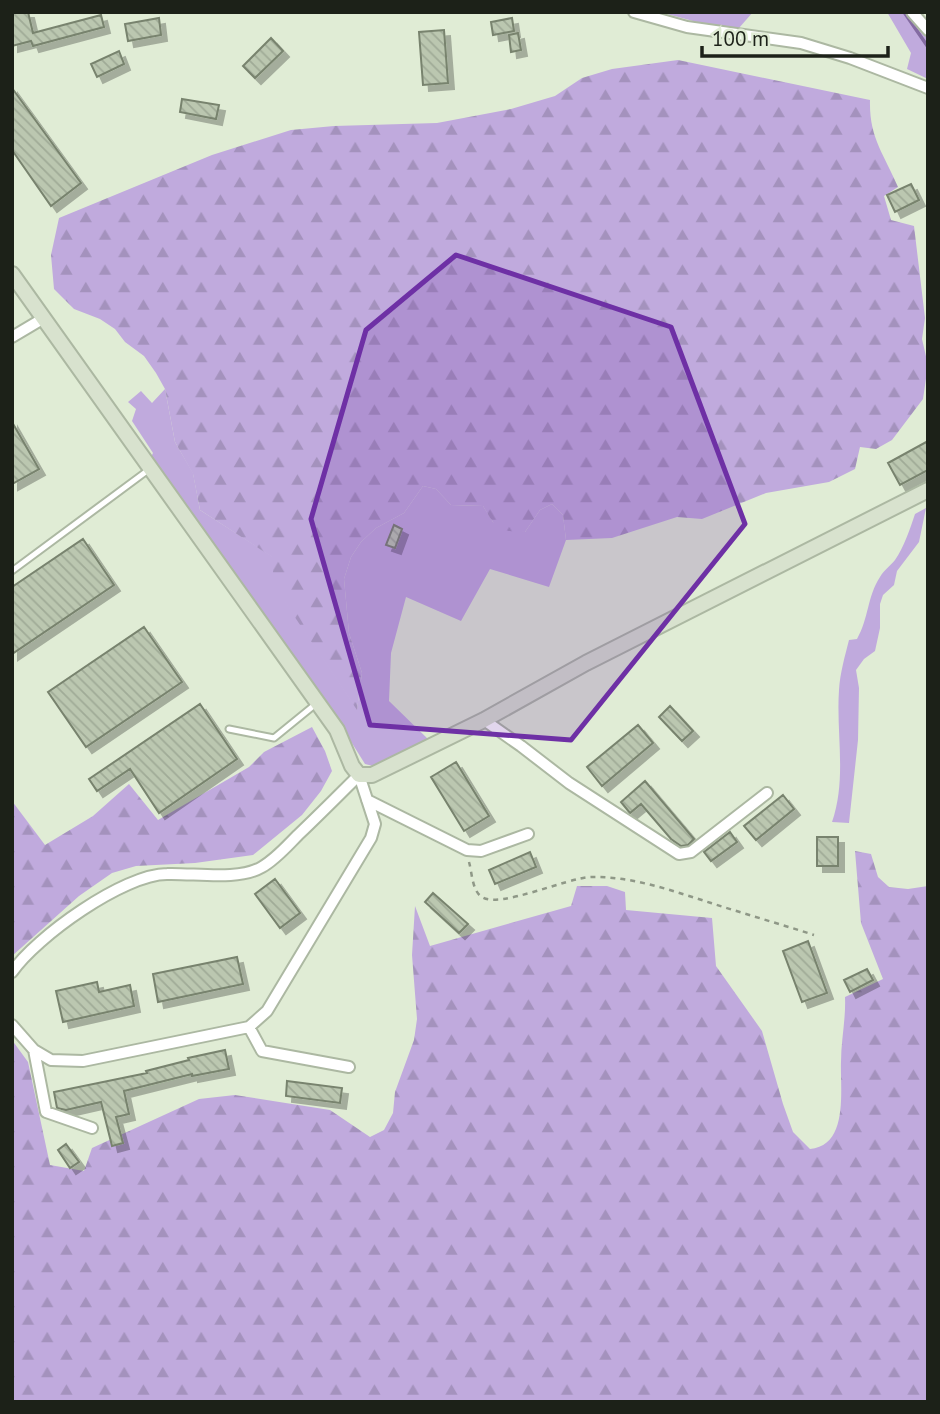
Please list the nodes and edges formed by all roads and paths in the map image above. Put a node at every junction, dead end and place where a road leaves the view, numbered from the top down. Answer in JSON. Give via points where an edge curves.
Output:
{"nodes":[{"id":1,"x":634,"y":12,"type":"edge"},
{"id":2,"x":912,"y":12,"type":"edge"},
{"id":3,"x":928,"y":30,"type":"edge"},
{"id":4,"x":928,"y":88,"type":"edge"},
{"id":5,"x":12,"y":274,"type":"edge"},
{"id":6,"x":44,"y":318,"type":"junction"},
{"id":7,"x":12,"y":337,"type":"edge"},
{"id":8,"x":151,"y":468,"type":"junction"},
{"id":9,"x":928,"y":490,"type":"edge"},
{"id":10,"x":12,"y":570,"type":"edge"},
{"id":11,"x":317,"y":702,"type":"junction"},
{"id":12,"x":484,"y":720,"type":"junction"},
{"id":13,"x":229,"y":729,"type":"dead end"},
{"id":14,"x":359,"y":775,"type":"junction"},
{"id":15,"x":767,"y":793,"type":"dead end"},
{"id":16,"x":367,"y":800,"type":"junction"},
{"id":17,"x":528,"y":834,"type":"dead end"},
{"id":18,"x":467,"y":850,"type":"junction"},
{"id":19,"x":814,"y":934,"type":"dead end"},
{"id":20,"x":12,"y":972,"type":"edge"},
{"id":21,"x":12,"y":1026,"type":"edge"},
{"id":22,"x":249,"y":1027,"type":"junction"},
{"id":23,"x":34,"y":1050,"type":"junction"},
{"id":24,"x":349,"y":1067,"type":"dead end"},
{"id":25,"x":92,"y":1128,"type":"dead end"}],
"edges":[{"from":1,"to":4,"type":"street","via":[[687,27],[801,43]]},
{"from":2,"to":3,"type":"street"},
{"from":5,"to":6,"type":"street"},
{"from":6,"to":7,"type":"street"},
{"from":6,"to":8,"type":"street"},
{"from":8,"to":10,"type":"lane"},
{"from":8,"to":11,"type":"street"},
{"from":9,"to":12,"type":"street","via":[[598,657]]},
{"from":11,"to":13,"type":"lane","via":[[274,738]]},
{"from":11,"to":14,"type":"street"},
{"from":12,"to":14,"type":"street","via":[[372,775]]},
{"from":12,"to":15,"type":"street","via":[[569,783],[679,854],[691,852]]},
{"from":14,"to":16,"type":"street"},
{"from":14,"to":20,"type":"street","via":[[262,867],[244,874],[164,873],[139,878],[71,918]]},
{"from":16,"to":18,"type":"street"},
{"from":16,"to":22,"type":"street","via":[[376,824],[371,838],[267,1011]]},
{"from":17,"to":18,"type":"street","via":[[481,851]]},
{"from":18,"to":19,"type":"path","via":[[482,898],[510,898],[574,878],[612,878],[682,892]]},
{"from":21,"to":23,"type":"street"},
{"from":22,"to":23,"type":"street","via":[[83,1062],[51,1060]]},
{"from":22,"to":24,"type":"street","via":[[262,1051]]},
{"from":23,"to":25,"type":"street","via":[[46,1112]]}]}
